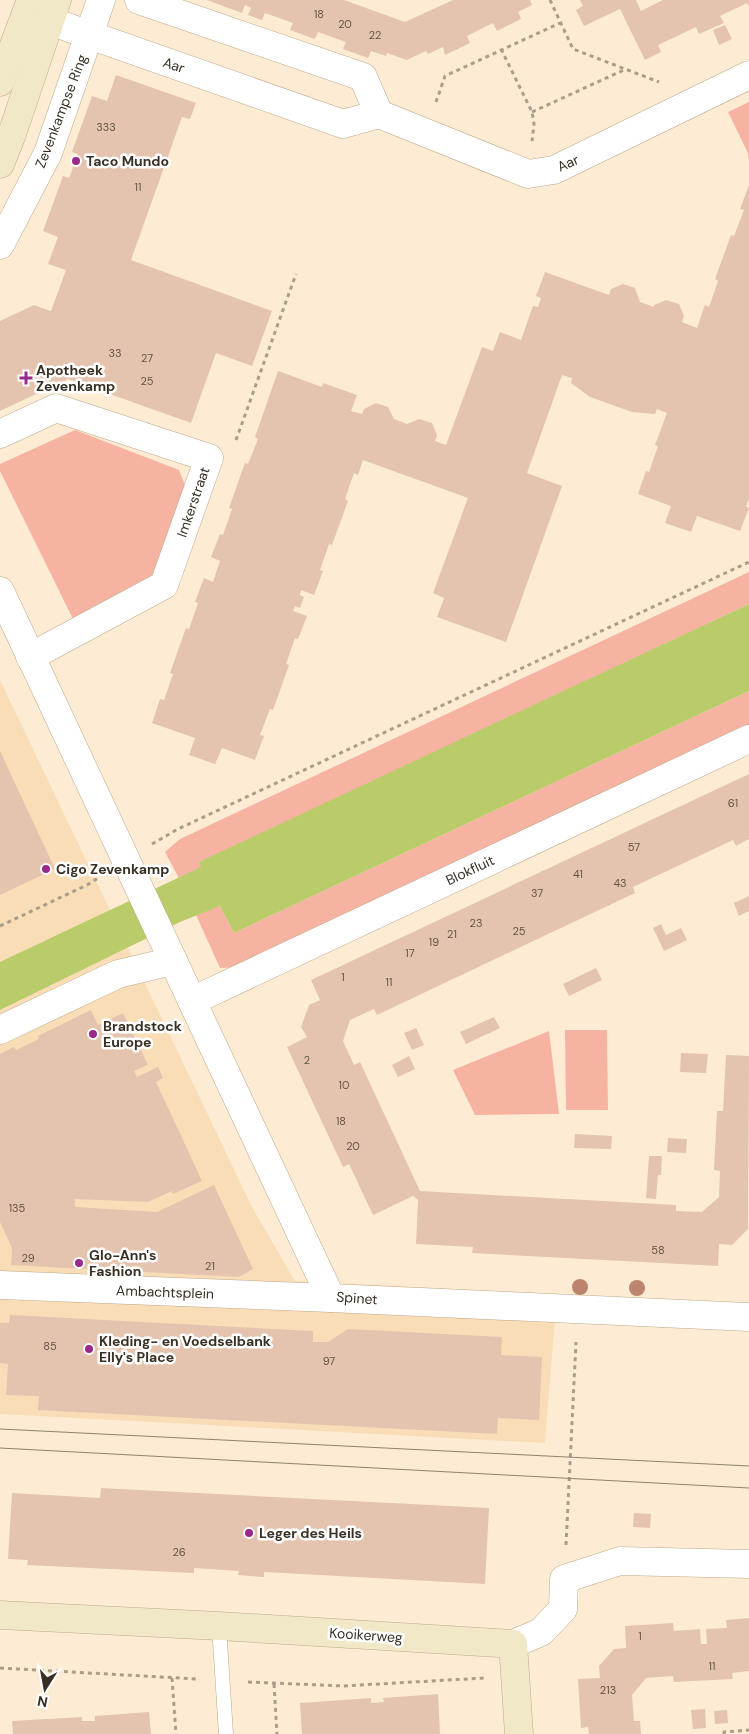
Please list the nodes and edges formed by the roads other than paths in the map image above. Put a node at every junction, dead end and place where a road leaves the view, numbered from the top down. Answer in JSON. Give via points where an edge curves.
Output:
{"nodes":[{"id":1,"x":101,"y":0,"type":"edge"},
{"id":2,"x":139,"y":0,"type":"edge"},
{"id":3,"x":41,"y":9,"type":"edge"},
{"id":4,"x":90,"y":36,"type":"junction"},
{"id":5,"x":749,"y":75,"type":"edge"},
{"id":6,"x":0,"y":82,"type":"edge"},
{"id":7,"x":380,"y":114,"type":"junction"},
{"id":8,"x":0,"y":164,"type":"edge"},
{"id":9,"x":0,"y":245,"type":"edge"},
{"id":10,"x":0,"y":434,"type":"edge"},
{"id":11,"x":3,"y":607,"type":"edge"},
{"id":12,"x":30,"y":657,"type":"junction"},
{"id":13,"x":749,"y":739,"type":"edge"},
{"id":14,"x":167,"y":950,"type":"junction"},
{"id":15,"x":192,"y":1001,"type":"junction"},
{"id":16,"x":0,"y":1030,"type":"edge"},
{"id":17,"x":0,"y":1285,"type":"edge"},
{"id":18,"x":331,"y":1298,"type":"junction"},
{"id":19,"x":749,"y":1317,"type":"edge"},
{"id":20,"x":749,"y":1564,"type":"edge"},
{"id":21,"x":0,"y":1615,"type":"edge"},
{"id":22,"x":219,"y":1626,"type":"junction"},
{"id":23,"x":513,"y":1644,"type":"junction"},
{"id":24,"x":226,"y":1734,"type":"edge"},
{"id":25,"x":518,"y":1734,"type":"edge"}],
"edges":[{"from":1,"to":4,"type":"street","name":"Zevenkampse Ring"},
{"from":2,"to":7,"type":"street","via":[[363,77]]},
{"from":3,"to":4,"type":"street","name":"Aar"},
{"from":3,"to":6,"type":"street"},
{"from":3,"to":8,"type":"street","via":[[12,134]]},
{"from":4,"to":7,"type":"street","name":"Aar","via":[[343,124]]},
{"from":4,"to":9,"type":"street","name":"Zevenkampse Ring","via":[[48,153]]},
{"from":5,"to":7,"type":"street","name":"Aar","via":[[554,170],[528,174]]},
{"from":10,"to":12,"type":"street","name":"Imkerstraat","via":[[56,408],[209,458],[164,585]]},
{"from":11,"to":12,"type":"street"},
{"from":12,"to":14,"type":"street","name":"Spinet"},
{"from":13,"to":15,"type":"street","name":"Blokfluit"},
{"from":14,"to":15,"type":"street","name":"Spinet"},
{"from":14,"to":16,"type":"street"},
{"from":15,"to":18,"type":"street","name":"Spinet"},
{"from":17,"to":18,"type":"street","name":"Ambachtsplein"},
{"from":18,"to":19,"type":"street","name":"Spinet"},
{"from":20,"to":23,"type":"street","via":[[620,1561],[564,1579],[563,1609],[541,1632]]},
{"from":21,"to":22,"type":"street","name":"Kooikerweg"},
{"from":22,"to":23,"type":"street","name":"Kooikerweg"},
{"from":22,"to":24,"type":"lane"},
{"from":23,"to":25,"type":"street"}]}
